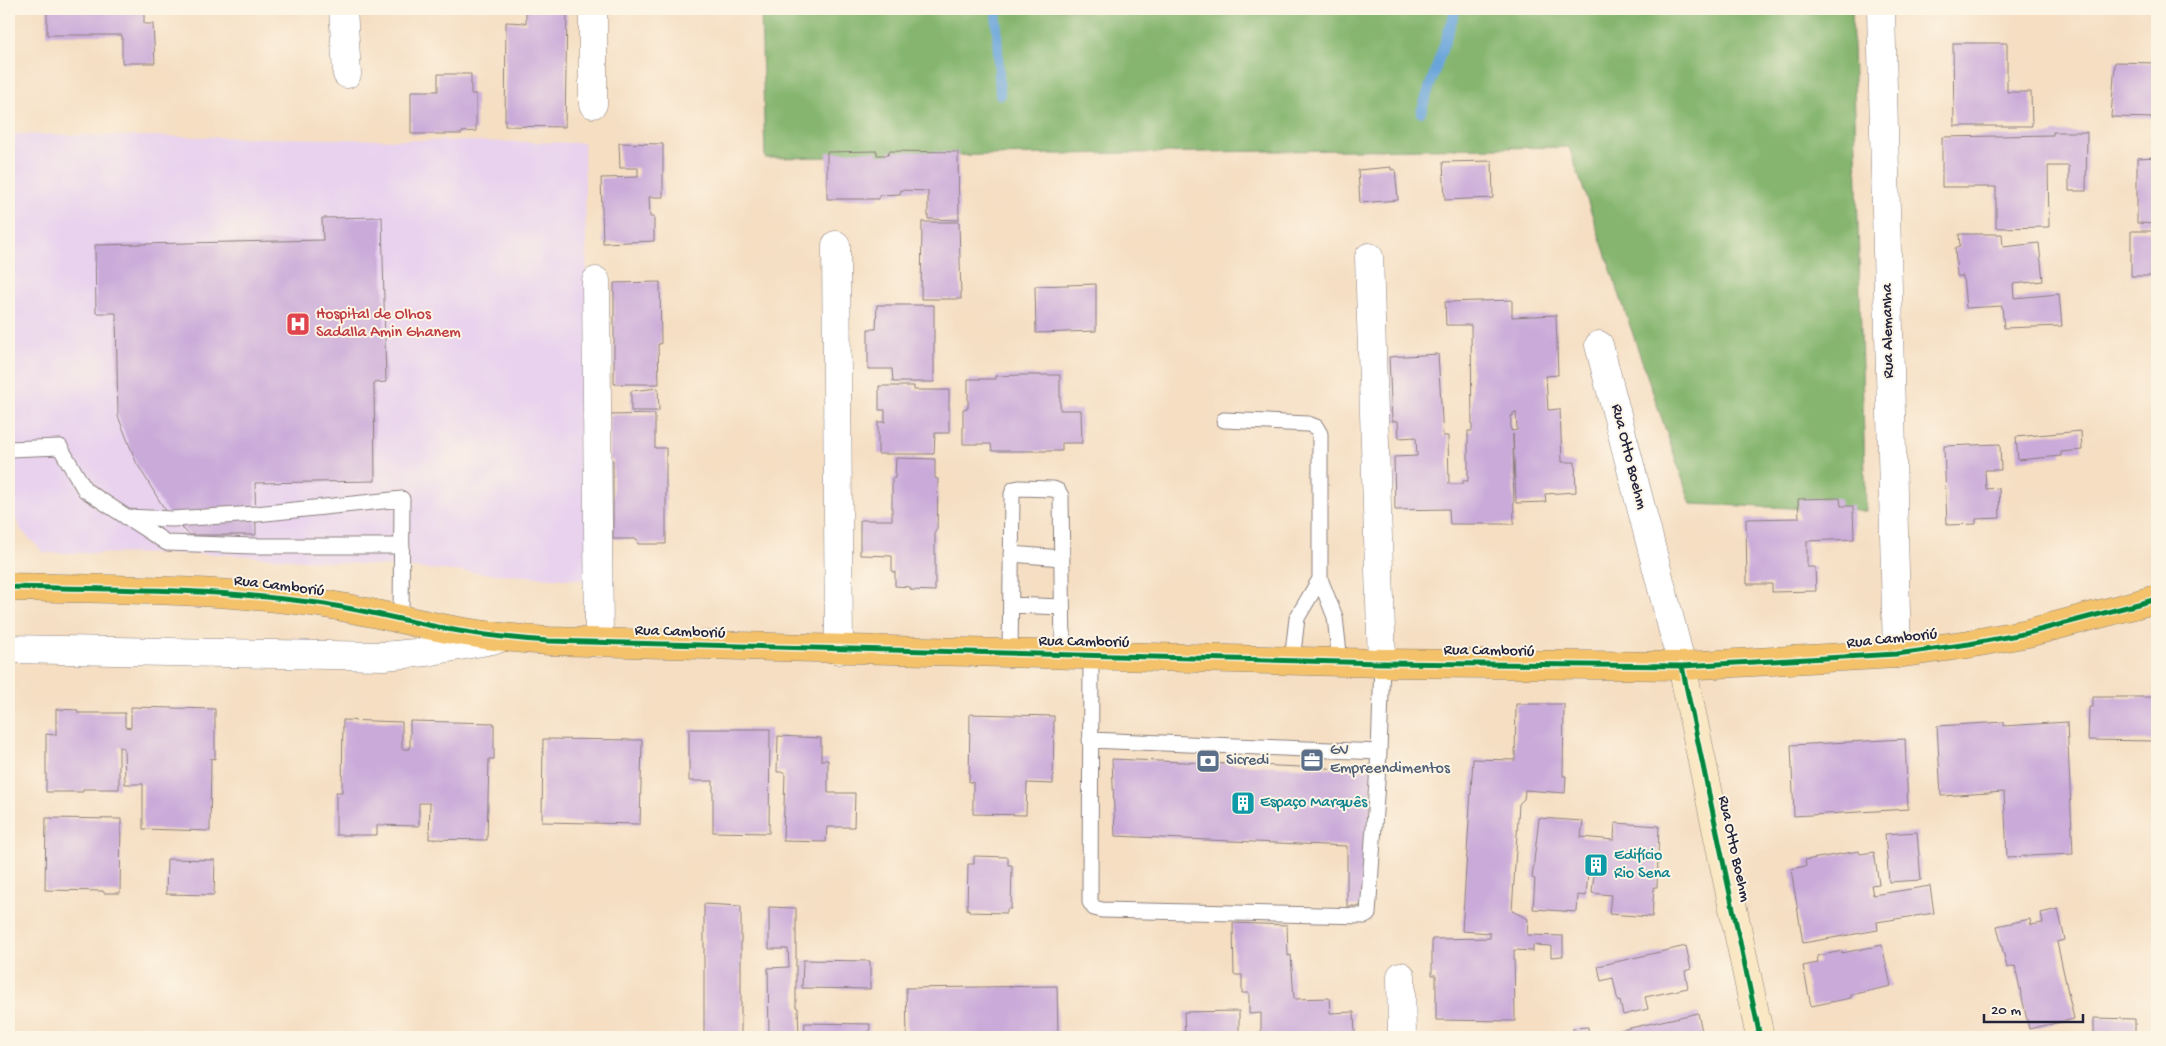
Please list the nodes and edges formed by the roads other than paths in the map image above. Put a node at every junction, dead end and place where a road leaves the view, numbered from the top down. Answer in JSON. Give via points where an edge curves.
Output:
{"nodes":[{"id":1,"x":343,"y":9,"type":"edge"},
{"id":2,"x":593,"y":9,"type":"edge"},
{"id":3,"x":1881,"y":9,"type":"edge"},
{"id":4,"x":347,"y":74,"type":"dead end"},
{"id":5,"x":593,"y":104,"type":"dead end"},
{"id":6,"x":836,"y":245,"type":"dead end"},
{"id":7,"x":1369,"y":257,"type":"dead end"},
{"id":8,"x":596,"y":281,"type":"dead end"},
{"id":9,"x":1599,"y":345,"type":"dead end"},
{"id":10,"x":1224,"y":420,"type":"dead end"},
{"id":11,"x":9,"y":449,"type":"edge"},
{"id":12,"x":125,"y":517,"type":"junction"},
{"id":13,"x":402,"y":546,"type":"junction"},
{"id":14,"x":1011,"y":554,"type":"junction"},
{"id":15,"x":1062,"y":558,"type":"junction"},
{"id":16,"x":1320,"y":579,"type":"junction"},
{"id":17,"x":9,"y":587,"type":"edge"},
{"id":18,"x":2157,"y":599,"type":"edge"},
{"id":19,"x":1010,"y":605,"type":"junction"},
{"id":20,"x":1062,"y":607,"type":"junction"},
{"id":21,"x":401,"y":618,"type":"junction"},
{"id":22,"x":504,"y":638,"type":"junction"},
{"id":23,"x":599,"y":643,"type":"junction"},
{"id":24,"x":9,"y":649,"type":"edge"},
{"id":25,"x":839,"y":650,"type":"junction"},
{"id":26,"x":1010,"y":654,"type":"junction"},
{"id":27,"x":1897,"y":654,"type":"junction"},
{"id":28,"x":1063,"y":655,"type":"junction"},
{"id":29,"x":1091,"y":655,"type":"junction"},
{"id":30,"x":1292,"y":661,"type":"junction"},
{"id":31,"x":1340,"y":662,"type":"junction"},
{"id":32,"x":1382,"y":664,"type":"junction"},
{"id":33,"x":1682,"y":666,"type":"junction"},
{"id":34,"x":1090,"y":740,"type":"junction"},
{"id":35,"x":1379,"y":752,"type":"junction"},
{"id":36,"x":1401,"y":976,"type":"dead end"},
{"id":37,"x":1402,"y":1037,"type":"edge"},
{"id":38,"x":1760,"y":1037,"type":"edge"}],
"edges":[{"from":1,"to":4,"type":"street"},
{"from":2,"to":5,"type":"street"},
{"from":3,"to":27,"type":"street","name":"Rua Alemanha"},
{"from":6,"to":25,"type":"street"},
{"from":7,"to":32,"type":"street"},
{"from":8,"to":23,"type":"street"},
{"from":9,"to":33,"type":"street","name":"Rua Otto Boehm"},
{"from":10,"to":16,"type":"lane","via":[[1316,427],[1320,434]]},
{"from":11,"to":12,"type":"lane","via":[[60,447],[85,490]]},
{"from":12,"to":13,"type":"lane","via":[[167,543]]},
{"from":12,"to":13,"type":"lane","via":[[172,519],[256,514],[402,499]]},
{"from":13,"to":21,"type":"lane"},
{"from":14,"to":15,"type":"lane"},
{"from":14,"to":15,"type":"lane","via":[[1014,489],[1053,489],[1061,496]]},
{"from":14,"to":19,"type":"lane"},
{"from":15,"to":20,"type":"lane"},
{"from":16,"to":30,"type":"lane","via":[[1297,618]]},
{"from":16,"to":31,"type":"lane","via":[[1335,617]]},
{"from":17,"to":21,"type":"main road","name":"Rua Camboriú","via":[[219,593],[321,604]]},
{"from":18,"to":27,"type":"main road","name":"Rua Camboriú","via":[[2028,633]]},
{"from":19,"to":20,"type":"lane"},
{"from":19,"to":26,"type":"lane"},
{"from":20,"to":28,"type":"lane"},
{"from":21,"to":22,"type":"main road","name":"Rua Camboriú"},
{"from":22,"to":23,"type":"main road","name":"Rua Camboriú"},
{"from":22,"to":24,"type":"street","via":[[384,656]]},
{"from":23,"to":25,"type":"main road","name":"Rua Camboriú"},
{"from":25,"to":26,"type":"main road","name":"Rua Camboriú"},
{"from":26,"to":28,"type":"main road","name":"Rua Camboriú"},
{"from":27,"to":33,"type":"main road","name":"Rua Camboriú"},
{"from":28,"to":29,"type":"main road","name":"Rua Camboriú"},
{"from":29,"to":30,"type":"main road","name":"Rua Camboriú"},
{"from":29,"to":34,"type":"lane"},
{"from":30,"to":31,"type":"main road","name":"Rua Camboriú"},
{"from":31,"to":32,"type":"main road","name":"Rua Camboriú"},
{"from":32,"to":33,"type":"main road","name":"Rua Camboriú"},
{"from":32,"to":35,"type":"lane"},
{"from":33,"to":38,"type":"main road","name":"Rua Otto Boehm"},
{"from":34,"to":35,"type":"lane"},
{"from":34,"to":35,"type":"lane","via":[[1090,902],[1094,908],[1102,910],[1365,916],[1369,912]]},
{"from":36,"to":37,"type":"street"}]}
